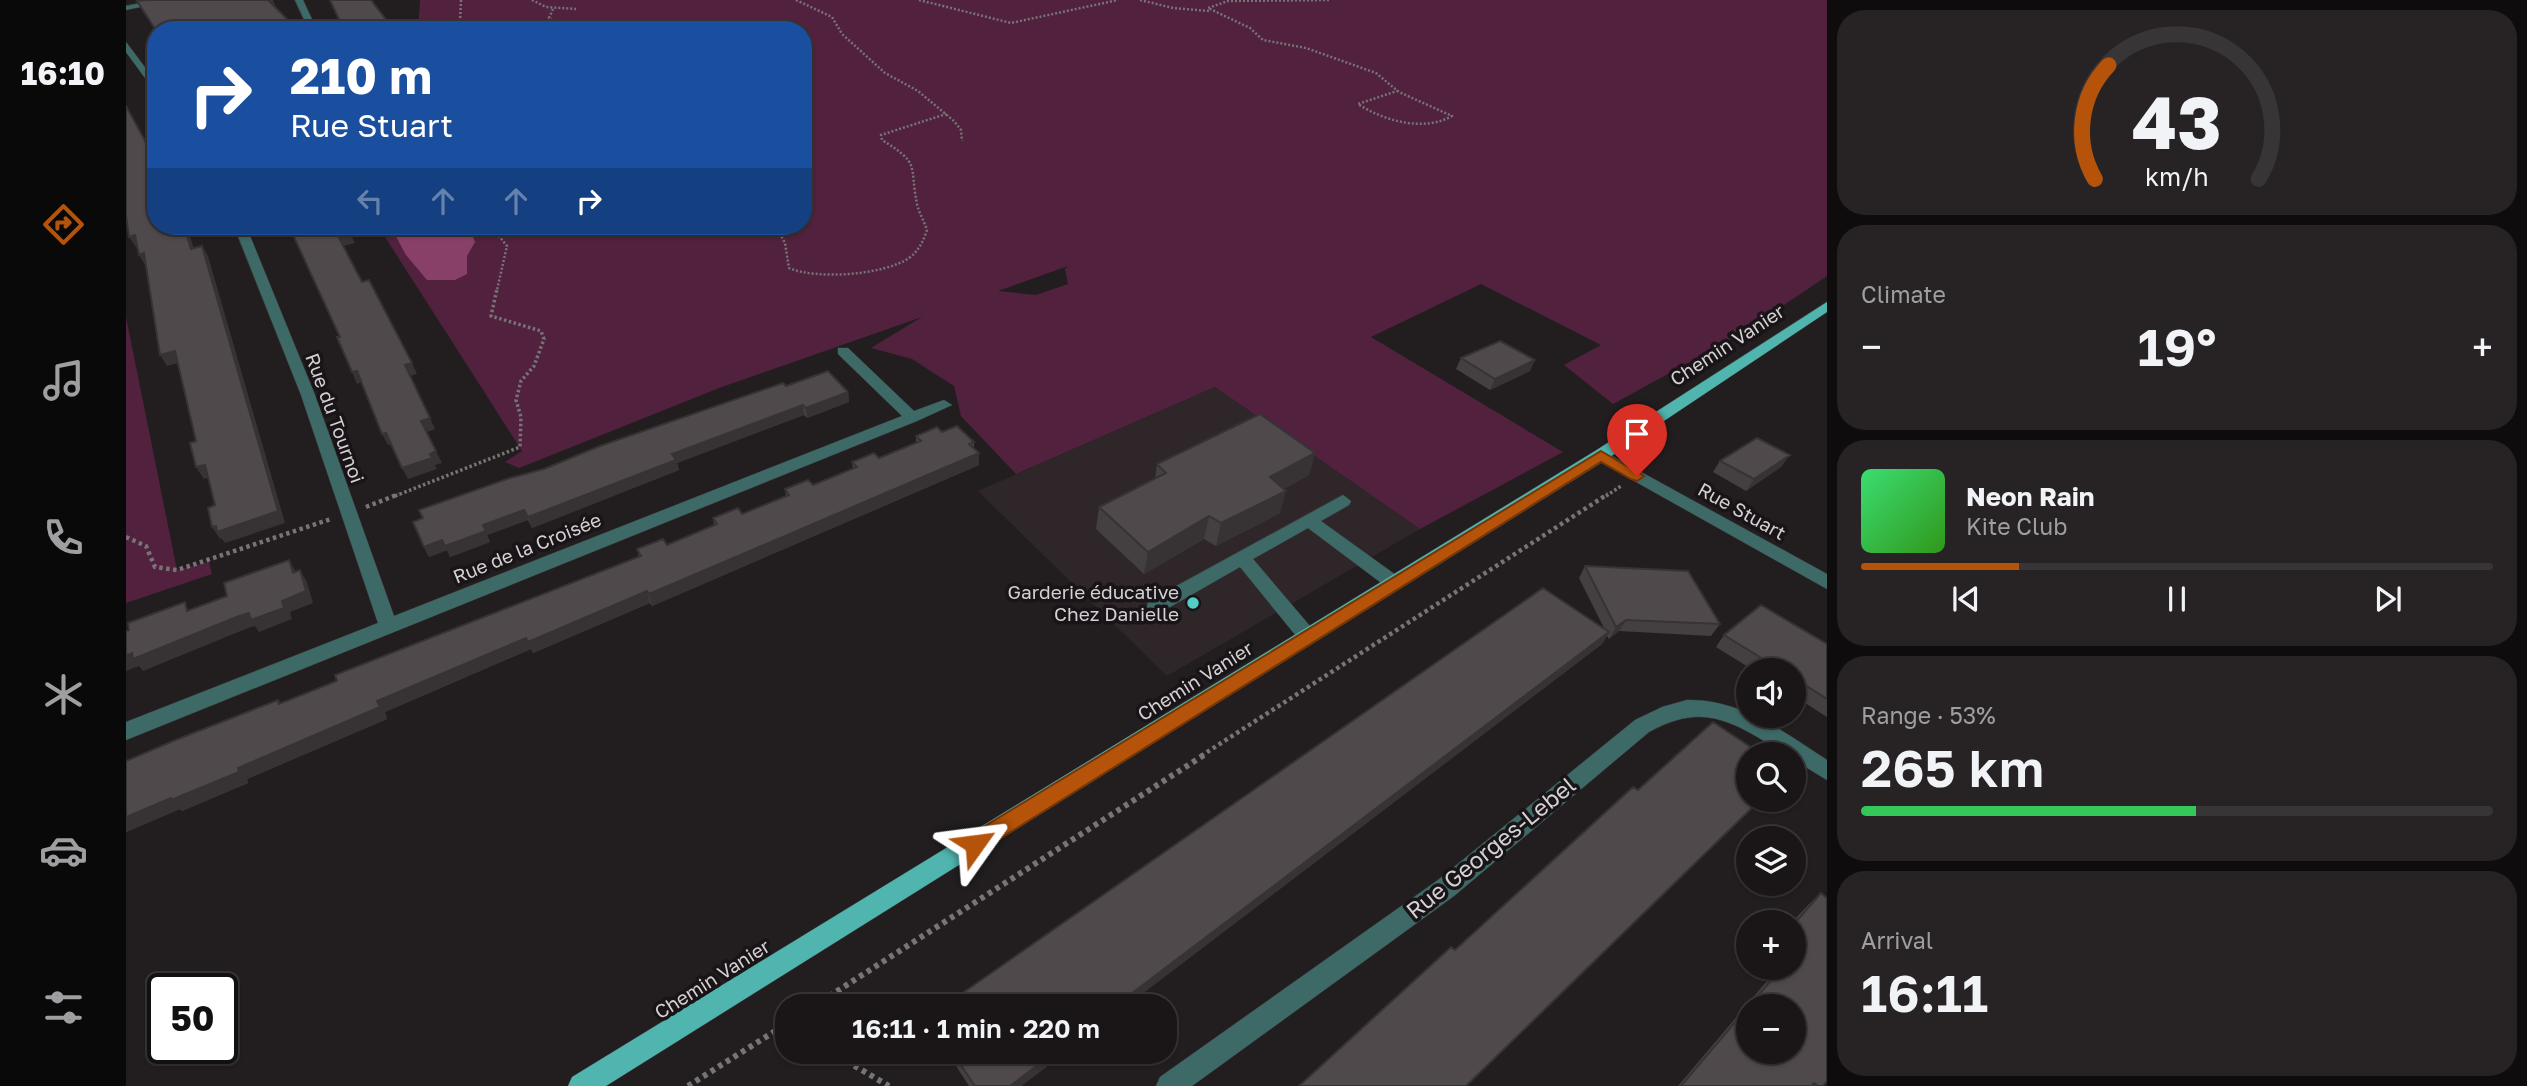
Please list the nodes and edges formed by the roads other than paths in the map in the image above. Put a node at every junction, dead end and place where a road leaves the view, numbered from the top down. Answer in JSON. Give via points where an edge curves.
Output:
{"nodes":[{"id":1,"x":169,"y":0,"type":"edge"},
{"id":2,"x":299,"y":0,"type":"edge"},
{"id":3,"x":126,"y":8,"type":"edge"},
{"id":4,"x":309,"y":21,"type":"edge"},
{"id":5,"x":126,"y":45,"type":"edge"},
{"id":6,"x":147,"y":70,"type":"edge"},
{"id":7,"x":244,"y":235,"type":"edge"},
{"id":8,"x":1827,"y":306,"type":"edge"},
{"id":9,"x":843,"y":351,"type":"dead end"},
{"id":10,"x":944,"y":405,"type":"dead end"},
{"id":11,"x":912,"y":418,"type":"junction"},
{"id":12,"x":1601,"y":455,"type":"junction"},
{"id":13,"x":1343,"y":501,"type":"dead end"},
{"id":14,"x":1309,"y":521,"type":"junction"},
{"id":15,"x":1242,"y":558,"type":"junction"},
{"id":16,"x":1827,"y":582,"type":"edge"},
{"id":17,"x":1394,"y":583,"type":"junction"},
{"id":18,"x":1156,"y":606,"type":"dead end"},
{"id":19,"x":388,"y":626,"type":"junction"},
{"id":20,"x":1308,"y":637,"type":"junction"},
{"id":21,"x":126,"y":731,"type":"edge"},
{"id":22,"x":1827,"y":771,"type":"edge"},
{"id":23,"x":581,"y":1086,"type":"edge"},
{"id":24,"x":1169,"y":1086,"type":"edge"}],
"edges":[{"from":1,"to":3,"type":"street"},
{"from":2,"to":4,"type":"street"},
{"from":5,"to":6,"type":"street"},
{"from":7,"to":19,"type":"street","name":"Rue du Tournoi","via":[[308,396]]},
{"from":8,"to":12,"type":"main road","name":"Chemin Vanier"},
{"from":9,"to":11,"type":"street"},
{"from":10,"to":11,"type":"street","name":"Rue de la Croisée"},
{"from":11,"to":19,"type":"street","name":"Rue de la Croisée"},
{"from":12,"to":16,"type":"street","name":"Rue Stuart"},
{"from":12,"to":17,"type":"main road","name":"Chemin Vanier"},
{"from":13,"to":14,"type":"street"},
{"from":14,"to":15,"type":"street"},
{"from":14,"to":17,"type":"street"},
{"from":15,"to":18,"type":"street"},
{"from":15,"to":20,"type":"street"},
{"from":17,"to":20,"type":"main road","name":"Chemin Vanier"},
{"from":19,"to":21,"type":"street","name":"Rue de la Croisée"},
{"from":20,"to":23,"type":"main road","name":"Chemin Vanier"},
{"from":22,"to":24,"type":"street","name":"Rue Georges-Lebel","via":[[1730,715],[1689,708],[1665,714],[1642,726],[1446,888]]}]}
